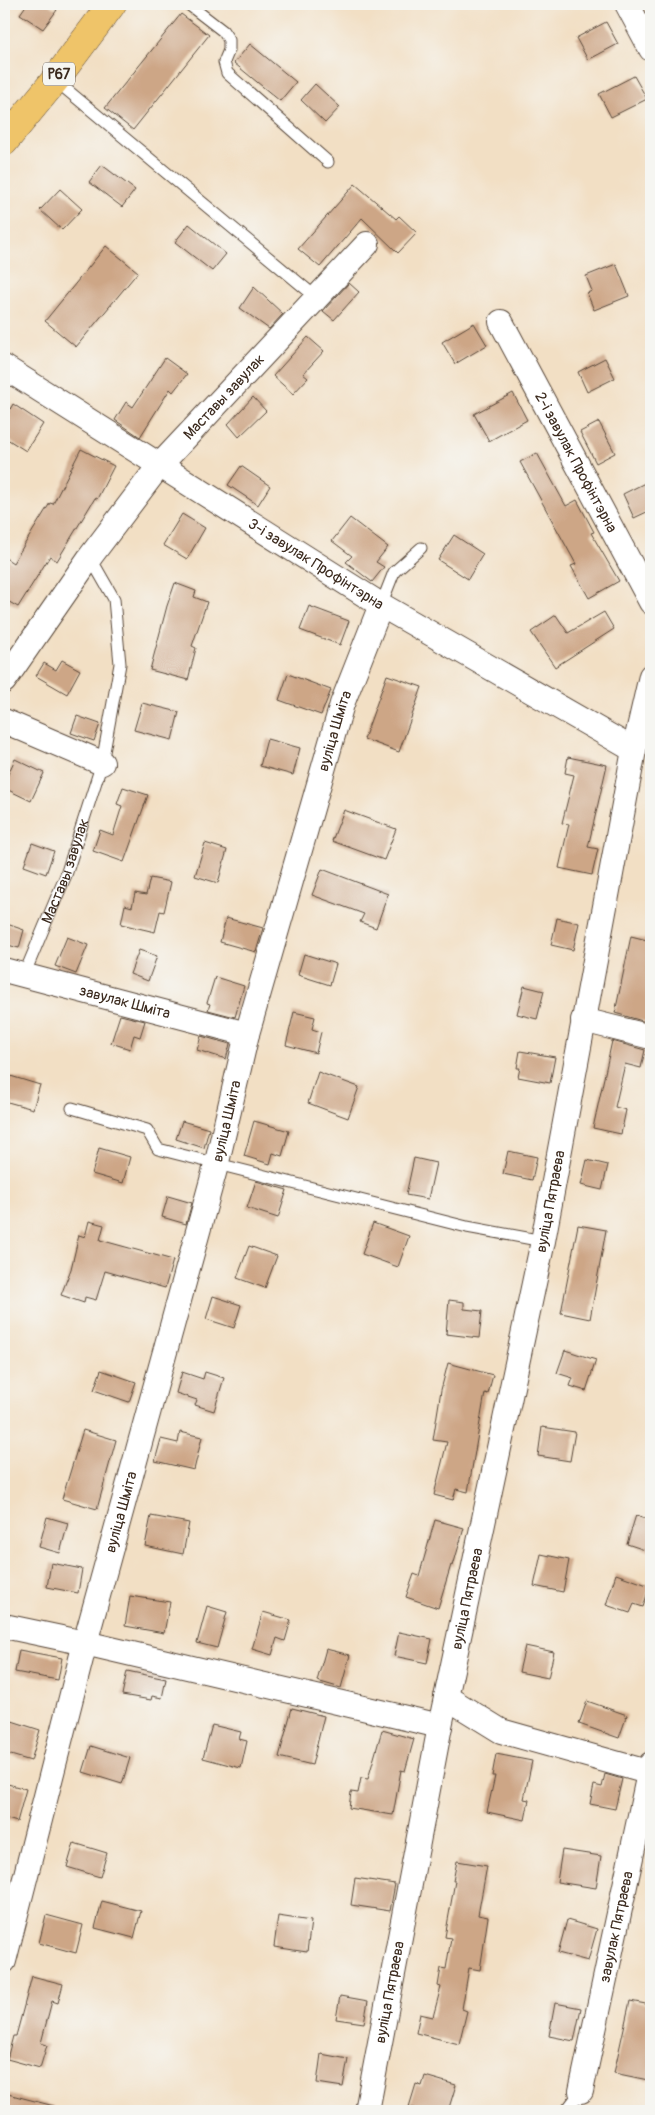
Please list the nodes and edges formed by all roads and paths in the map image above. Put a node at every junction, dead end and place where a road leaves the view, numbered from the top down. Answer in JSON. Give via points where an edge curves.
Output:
{"nodes":[{"id":1,"x":112,"y":4,"type":"edge"},
{"id":2,"x":188,"y":4,"type":"edge"},
{"id":3,"x":627,"y":4,"type":"edge"},
{"id":4,"x":651,"y":49,"type":"edge"},
{"id":5,"x":55,"y":80,"type":"junction"},
{"id":6,"x":4,"y":142,"type":"edge"},
{"id":7,"x":328,"y":162,"type":"dead end"},
{"id":8,"x":367,"y":244,"type":"dead end"},
{"id":9,"x":317,"y":298,"type":"junction"},
{"id":10,"x":501,"y":322,"type":"dead end"},
{"id":11,"x":4,"y":367,"type":"edge"},
{"id":12,"x":159,"y":466,"type":"junction"},
{"id":13,"x":421,"y":548,"type":"dead end"},
{"id":14,"x":90,"y":557,"type":"junction"},
{"id":15,"x":651,"y":602,"type":"edge"},
{"id":16,"x":381,"y":604,"type":"junction"},
{"id":17,"x":651,"y":676,"type":"edge"},
{"id":18,"x":4,"y":681,"type":"edge"},
{"id":19,"x":4,"y":721,"type":"edge"},
{"id":20,"x":634,"y":750,"type":"junction"},
{"id":21,"x":102,"y":763,"type":"junction"},
{"id":22,"x":14,"y":972,"type":"edge"},
{"id":23,"x":583,"y":1020,"type":"junction"},
{"id":24,"x":247,"y":1034,"type":"junction"},
{"id":25,"x":651,"y":1037,"type":"edge"},
{"id":26,"x":72,"y":1108,"type":"dead end"},
{"id":27,"x":217,"y":1162,"type":"junction"},
{"id":28,"x":543,"y":1241,"type":"junction"},
{"id":29,"x":4,"y":1626,"type":"edge"},
{"id":30,"x":85,"y":1643,"type":"junction"},
{"id":31,"x":446,"y":1698,"type":"junction"},
{"id":32,"x":440,"y":1726,"type":"junction"},
{"id":33,"x":651,"y":1770,"type":"edge"},
{"id":34,"x":9,"y":1926,"type":"edge"},
{"id":35,"x":4,"y":1961,"type":"edge"},
{"id":36,"x":580,"y":2091,"type":"joint"},
{"id":37,"x":368,"y":2111,"type":"edge"},
{"id":38,"x":566,"y":2111,"type":"edge"}],
"edges":[{"from":1,"to":5,"type":"main road","number":"Р67"},
{"from":2,"to":7,"type":"lane","via":[[223,31],[229,40],[224,62],[227,73]]},
{"from":3,"to":4,"type":"street"},
{"from":5,"to":6,"type":"main road","number":"Р67"},
{"from":5,"to":9,"type":"lane"},
{"from":8,"to":9,"type":"street","name":"Маставы завулак"},
{"from":9,"to":12,"type":"street","name":"Маставы завулак"},
{"from":10,"to":15,"type":"street","name":"2-і завулак Профінтэрна"},
{"from":11,"to":12,"type":"street","name":"3-і завулак Профінтэрна"},
{"from":12,"to":14,"type":"street","name":"Маставы завулак"},
{"from":12,"to":16,"type":"street","name":"3-і завулак Профінтэрна"},
{"from":13,"to":16,"type":"lane","via":[[394,572]]},
{"from":14,"to":18,"type":"street","name":"Маставы завулак"},
{"from":14,"to":21,"type":"lane","name":"Маставы завулак","via":[[114,599],[120,664]]},
{"from":16,"to":20,"type":"street","name":"3-і завулак Профінтэрна"},
{"from":16,"to":24,"type":"street","name":"вуліца Шміта","via":[[342,704]]},
{"from":17,"to":20,"type":"street","name":"вуліца Пятраева"},
{"from":19,"to":21,"type":"street"},
{"from":20,"to":23,"type":"street","name":"вуліца Пятраева"},
{"from":21,"to":22,"type":"lane","name":"Маставы завулак","via":[[66,875]]},
{"from":22,"to":24,"type":"street","name":"завулак Шміта"},
{"from":23,"to":25,"type":"street"},
{"from":23,"to":28,"type":"street","name":"вуліца Пятраева"},
{"from":24,"to":27,"type":"street","name":"вуліца Шміта"},
{"from":26,"to":27,"type":"lane","via":[[147,1130],[158,1149]]},
{"from":27,"to":28,"type":"lane","via":[[467,1227]]},
{"from":27,"to":30,"type":"street","name":"вуліца Шміта"},
{"from":28,"to":31,"type":"street","name":"вуліца Пятраева"},
{"from":29,"to":30,"type":"street"},
{"from":30,"to":32,"type":"street"},
{"from":30,"to":34,"type":"street","name":"вуліца Шміта"},
{"from":31,"to":32,"type":"street","name":"вуліца Пятраева"},
{"from":31,"to":33,"type":"street","via":[[501,1731]]},
{"from":32,"to":37,"type":"street","name":"вуліца Пятраева"},
{"from":33,"to":36,"type":"street","name":"завулак Пятраева"},
{"from":34,"to":35,"type":"street","name":"вуліца Шміта"},
{"from":36,"to":38,"type":"lane"}]}
